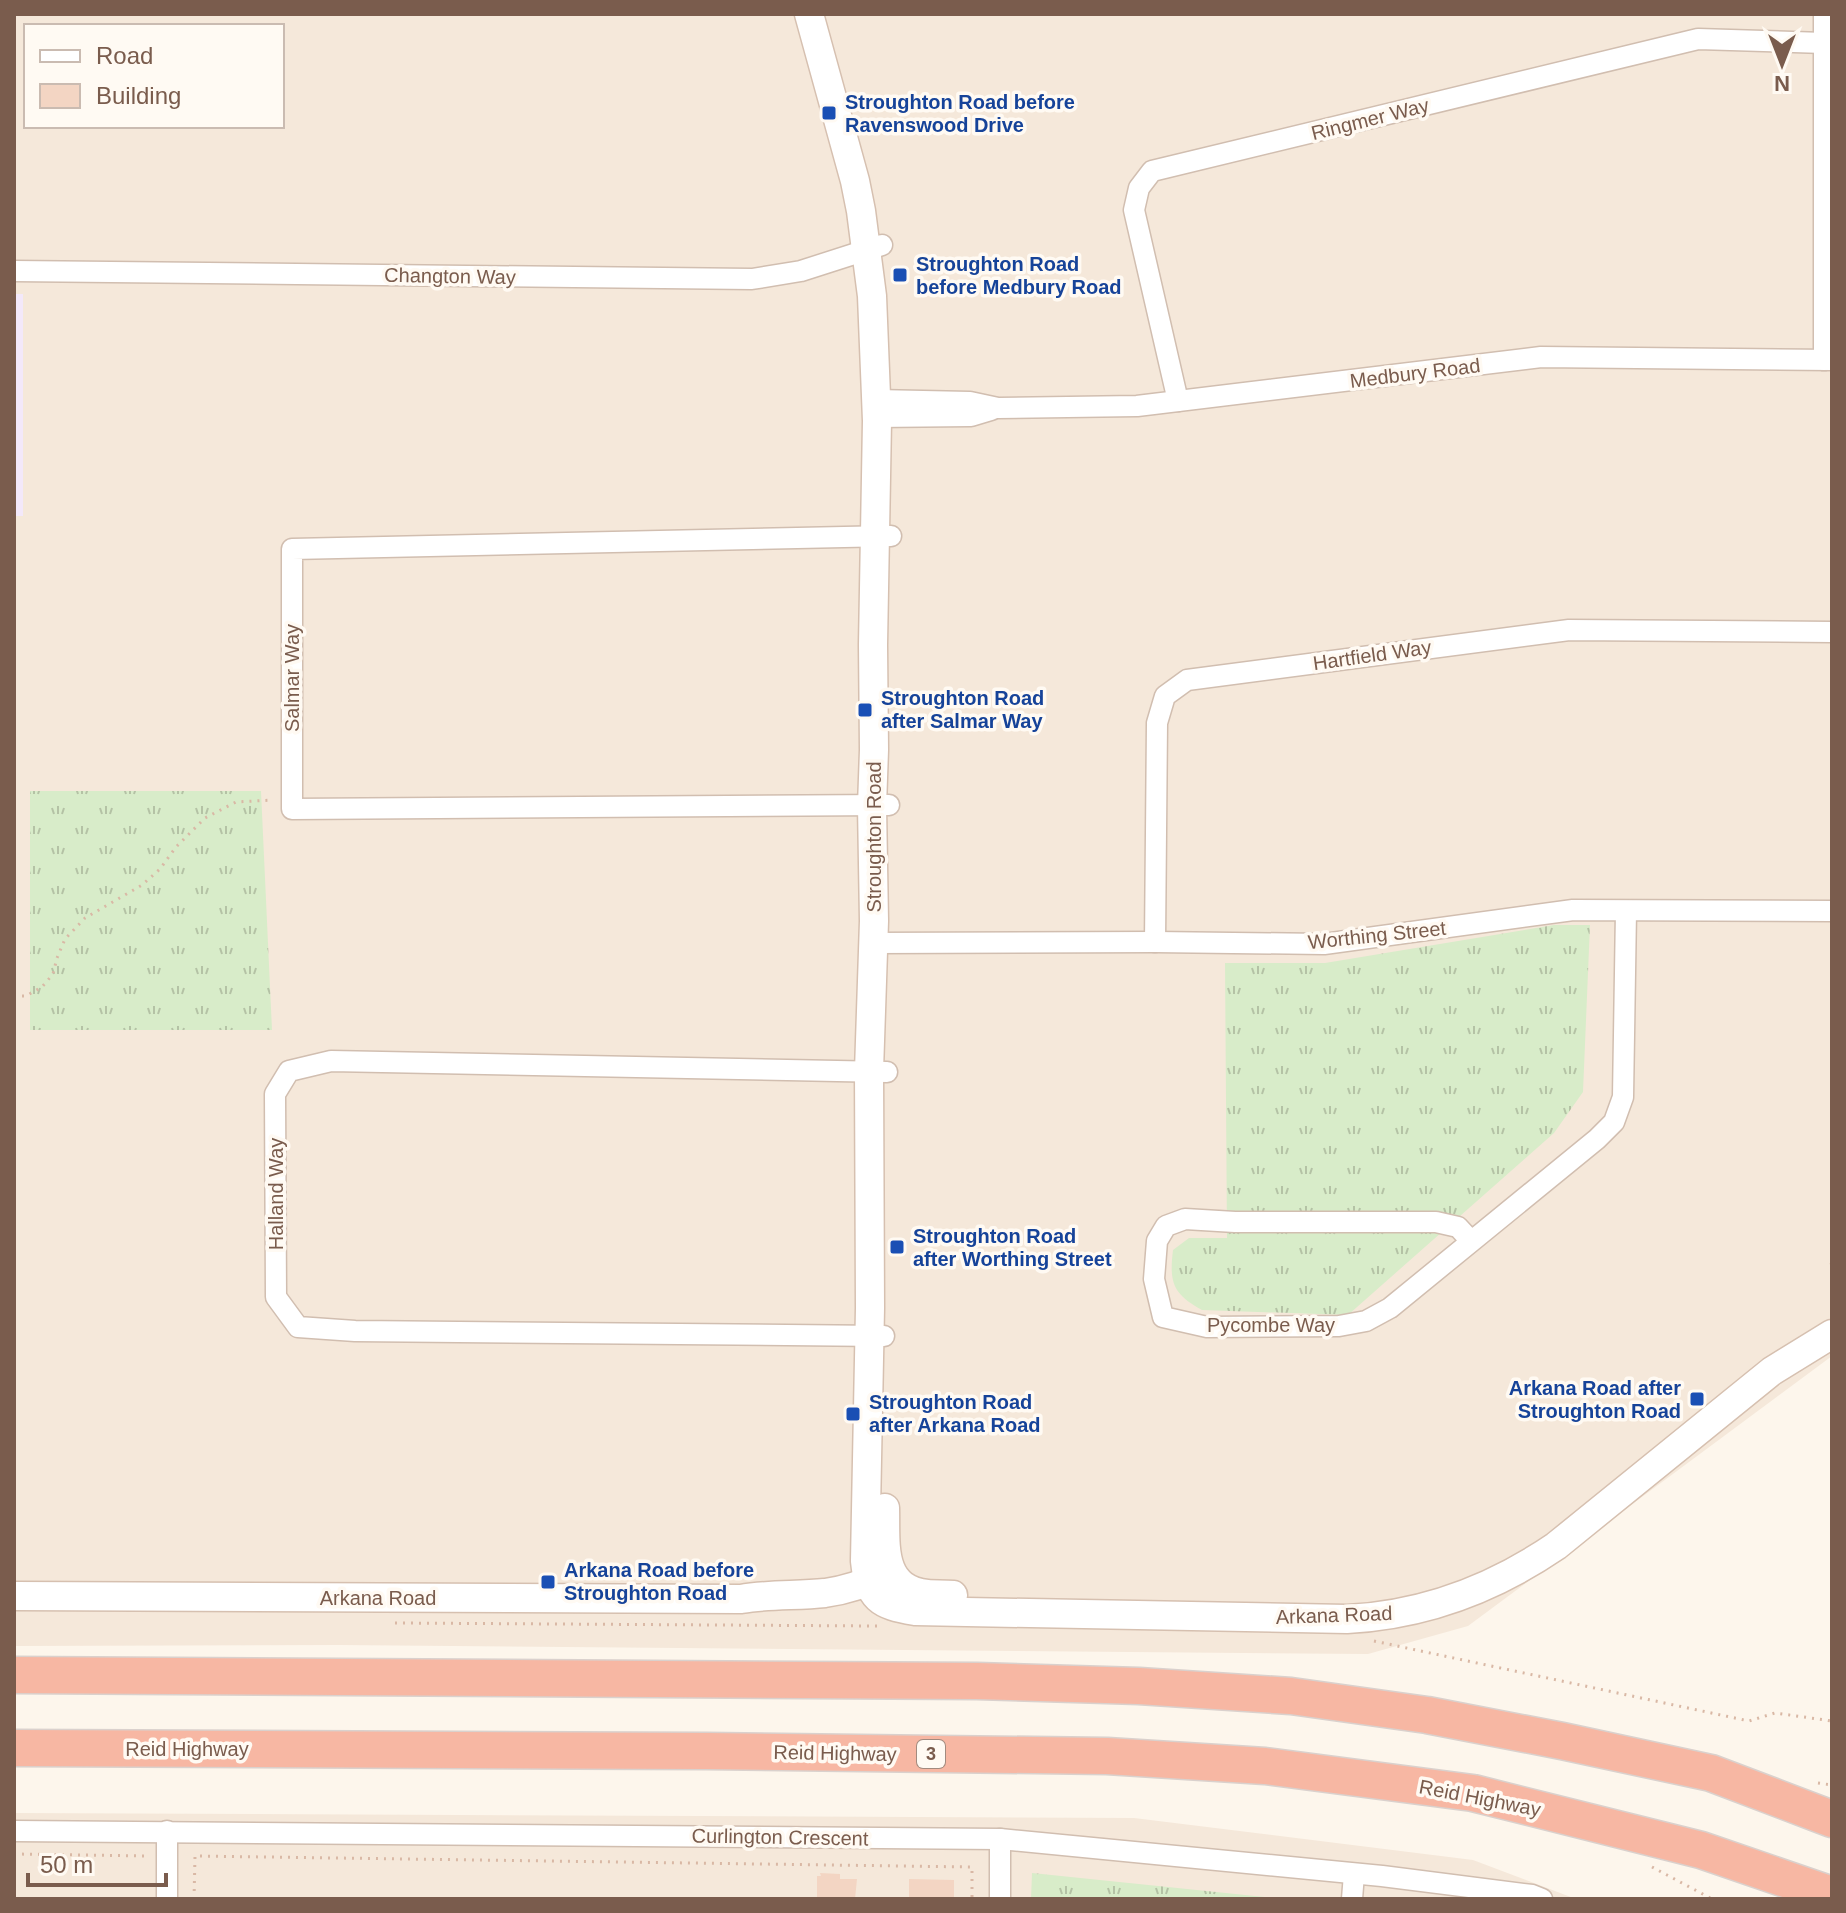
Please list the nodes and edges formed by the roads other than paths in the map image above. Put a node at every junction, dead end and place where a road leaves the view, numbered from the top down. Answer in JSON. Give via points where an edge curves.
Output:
{"nodes":[{"id":1,"x":809,"y":14,"type":"edge"},
{"id":2,"x":829,"y":14,"type":"edge"},
{"id":3,"x":1824,"y":14,"type":"edge"},
{"id":4,"x":1824,"y":43,"type":"junction"},
{"id":5,"x":874,"y":248,"type":"junction"},
{"id":6,"x":14,"y":271,"type":"edge"},
{"id":7,"x":1828,"y":360,"type":"edge"},
{"id":8,"x":1178,"y":401,"type":"junction"},
{"id":9,"x":884,"y":408,"type":"junction"},
{"id":10,"x":883,"y":536,"type":"junction"},
{"id":11,"x":1832,"y":632,"type":"edge"},
{"id":12,"x":880,"y":805,"type":"junction"},
{"id":13,"x":1626,"y":911,"type":"junction"},
{"id":14,"x":1832,"y":911,"type":"edge"},
{"id":15,"x":1155,"y":942,"type":"junction"},
{"id":16,"x":882,"y":943,"type":"junction"},
{"id":17,"x":878,"y":1071,"type":"junction"},
{"id":18,"x":1471,"y":1241,"type":"junction"},
{"id":19,"x":1832,"y":1316,"type":"edge"},
{"id":20,"x":1832,"y":1334,"type":"edge"},
{"id":21,"x":877,"y":1336,"type":"junction"},
{"id":22,"x":885,"y":1593,"type":"junction"},
{"id":23,"x":14,"y":1596,"type":"edge"},
{"id":24,"x":14,"y":1675,"type":"edge"},
{"id":25,"x":14,"y":1748,"type":"edge"},
{"id":26,"x":1832,"y":1819,"type":"edge"},
{"id":27,"x":14,"y":1831,"type":"edge"},
{"id":28,"x":167,"y":1831,"type":"junction"},
{"id":29,"x":1000,"y":1839,"type":"junction"},
{"id":30,"x":1354,"y":1874,"type":"junction"},
{"id":31,"x":1832,"y":1895,"type":"edge"},
{"id":32,"x":167,"y":1899,"type":"edge"},
{"id":33,"x":1000,"y":1899,"type":"edge"},
{"id":34,"x":1352,"y":1899,"type":"edge"},
{"id":35,"x":1542,"y":1899,"type":"edge"}],
"edges":[{"from":1,"to":5,"type":"street","name":"Stroughton Road"},
{"from":2,"to":5,"type":"street","name":"Stroughton Road","via":[[873,194]]},
{"from":3,"to":4,"type":"street"},
{"from":4,"to":7,"type":"street"},
{"from":4,"to":8,"type":"street","name":"Ringmer Way","via":[[1698,39],[1152,171],[1139,188],[1134,210]]},
{"from":5,"to":6,"type":"street","name":"Changton Way","via":[[801,271],[752,279]]},
{"from":5,"to":9,"type":"street","name":"Stroughton Road","via":[[890,325]]},
{"from":7,"to":8,"type":"street","name":"Medbury Road","via":[[1541,357]]},
{"from":8,"to":9,"type":"street","name":"Medbury Road","via":[[1137,406],[998,408],[970,402]]},
{"from":9,"to":10,"type":"street","name":"Stroughton Road"},
{"from":10,"to":12,"type":"street","name":"Stroughton Road"},
{"from":10,"to":12,"type":"street","name":"Salmar Way","via":[[292,549],[292,809]]},
{"from":11,"to":15,"type":"street","name":"Hartfield Way","via":[[1569,630],[1187,680],[1165,696],[1157,723]]},
{"from":12,"to":16,"type":"street","name":"Stroughton Road"},
{"from":13,"to":14,"type":"street","name":"Worthing Street"},
{"from":13,"to":15,"type":"street","name":"Worthing Street","via":[[1573,910],[1324,944]]},
{"from":13,"to":18,"type":"street","name":"Pycombe Way","via":[[1623,1097],[1614,1122]]},
{"from":15,"to":16,"type":"street","name":"Worthing Street"},
{"from":16,"to":17,"type":"street","name":"Stroughton Road"},
{"from":17,"to":21,"type":"street","name":"Stroughton Road"},
{"from":17,"to":21,"type":"street","name":"Halland Way","via":[[331,1061],[289,1071],[275,1094],[276,1297],[298,1327]]},
{"from":18,"to":18,"type":"street","name":"Pycombe Way","via":[[1458,1227],[1436,1222],[1185,1219],[1166,1226],[1157,1241],[1154,1279],[1163,1317],[1207,1327],[1339,1326],[1366,1321],[1390,1308]]},
{"from":19,"to":22,"type":"street","name":"Arkana Road","via":[[1756,1364],[1546,1530],[1458,1581],[1371,1601],[925,1594],[909,1589]]},
{"from":20,"to":22,"type":"street","name":"Arkana Road","via":[[1772,1371],[1556,1546],[1454,1599],[1347,1619],[931,1611]]},
{"from":21,"to":22,"type":"street","name":"Stroughton Road"},
{"from":22,"to":23,"type":"street","name":"Arkana Road","via":[[838,1604],[762,1606],[741,1599]]},
{"from":24,"to":26,"type":"highway","via":[[977,1681],[1291,1696],[1427,1715],[1711,1773]]},
{"from":25,"to":31,"type":"highway","name":"Reid Highway","number":"3","via":[[1107,1756],[1265,1766],[1473,1793],[1701,1850]]},
{"from":27,"to":28,"type":"street","name":"Curlington Crescent"},
{"from":28,"to":29,"type":"street","name":"Curlington Crescent"},
{"from":28,"to":32,"type":"street"},
{"from":29,"to":30,"type":"street","name":"Curlington Crescent"},
{"from":29,"to":33,"type":"street"},
{"from":30,"to":34,"type":"street"},
{"from":30,"to":35,"type":"street","name":"Curlington Crescent"}]}
